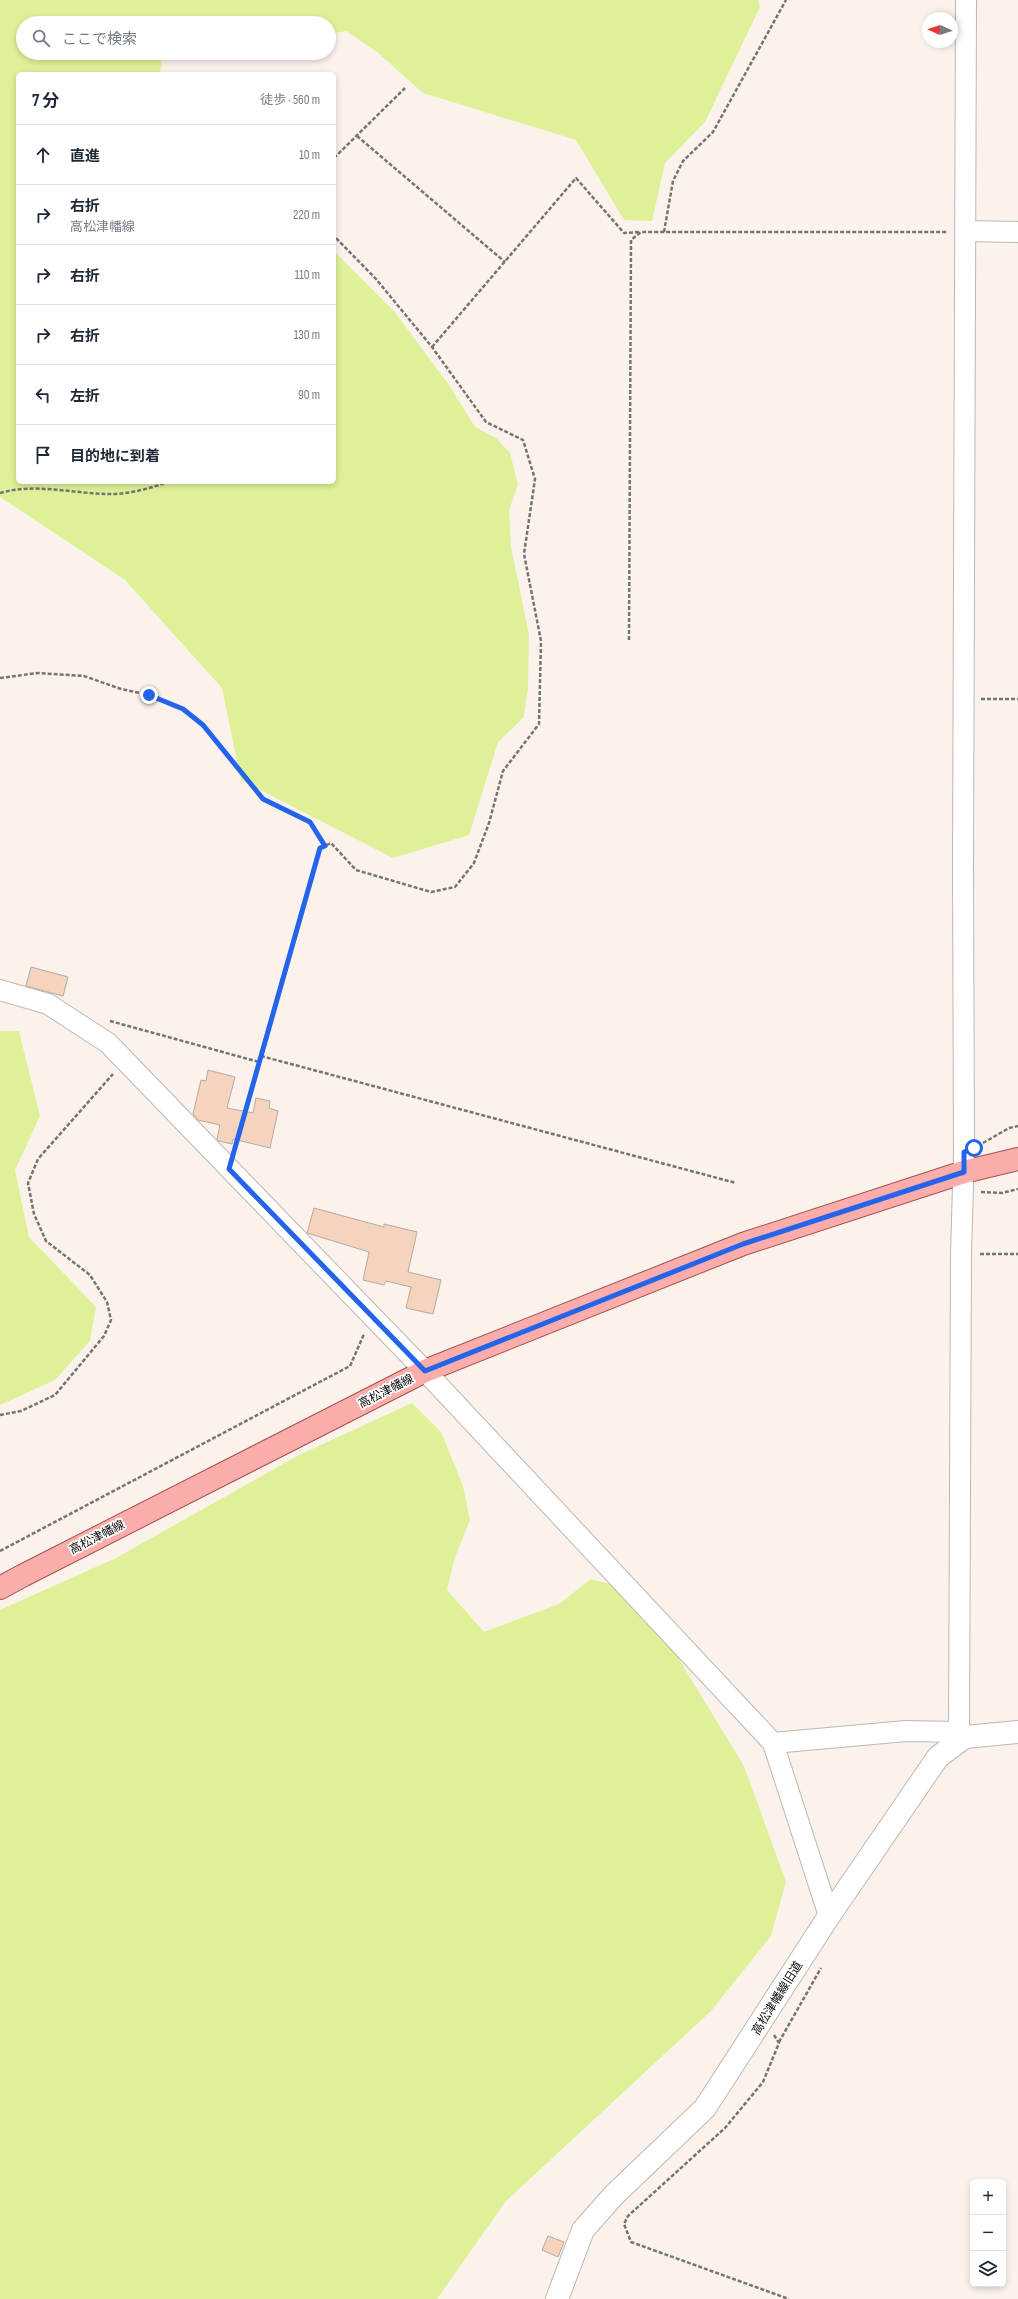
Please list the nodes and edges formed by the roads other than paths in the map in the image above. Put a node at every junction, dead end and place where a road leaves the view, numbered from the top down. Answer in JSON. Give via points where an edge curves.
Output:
{"nodes":[{"id":1,"x":966,"y":0,"type":"edge"},
{"id":2,"x":966,"y":232,"type":"junction"},
{"id":3,"x":1018,"y":232,"type":"edge"},
{"id":4,"x":0,"y":990,"type":"edge"},
{"id":5,"x":1018,"y":1159,"type":"edge"},
{"id":6,"x":964,"y":1172,"type":"junction"},
{"id":7,"x":425,"y":1371,"type":"junction"},
{"id":8,"x":0,"y":1588,"type":"edge"},
{"id":9,"x":1018,"y":1732,"type":"edge"},
{"id":10,"x":962,"y":1734,"type":"junction"},
{"id":11,"x":773,"y":1743,"type":"junction"},
{"id":12,"x":829,"y":1916,"type":"junction"},
{"id":13,"x":557,"y":2299,"type":"edge"}],
"edges":[{"from":1,"to":2,"type":"street"},
{"from":2,"to":3,"type":"street"},
{"from":2,"to":6,"type":"street"},
{"from":4,"to":7,"type":"street","via":[[48,1004],[108,1043]]},
{"from":5,"to":6,"type":"main road","name":"高松津幡線"},
{"from":6,"to":7,"type":"main road","name":"高松津幡線","via":[[743,1244]]},
{"from":6,"to":10,"type":"street","via":[[961,1254]]},
{"from":7,"to":8,"type":"main road","name":"高松津幡線"},
{"from":7,"to":11,"type":"street"},
{"from":9,"to":10,"type":"street"},
{"from":10,"to":11,"type":"street","via":[[906,1731]]},
{"from":10,"to":12,"type":"street","name":"高松津幡線旧道","via":[[938,1757]]},
{"from":11,"to":12,"type":"street"},
{"from":12,"to":13,"type":"street","name":"高松津幡線旧道","via":[[705,2108],[614,2195],[583,2230]]}]}
